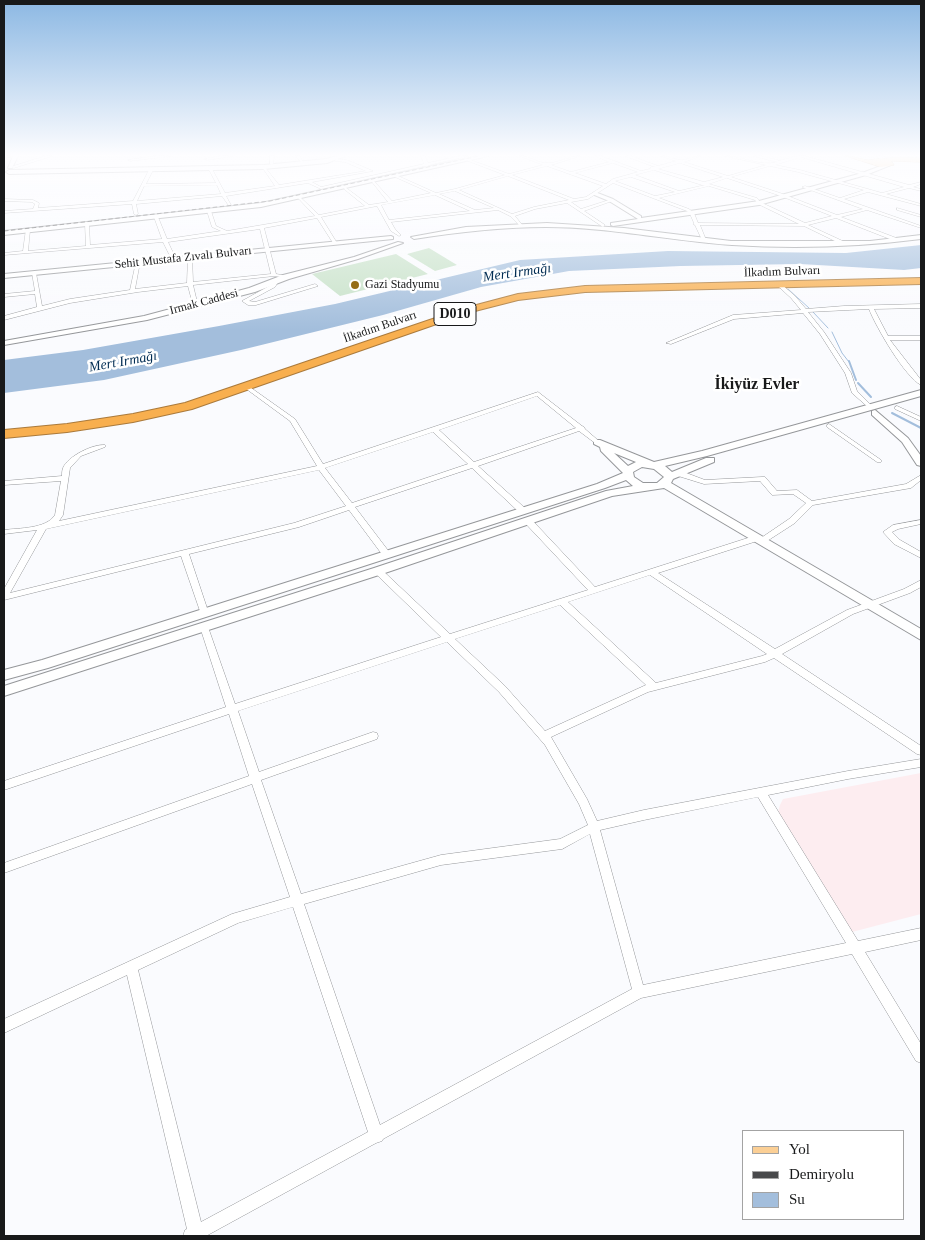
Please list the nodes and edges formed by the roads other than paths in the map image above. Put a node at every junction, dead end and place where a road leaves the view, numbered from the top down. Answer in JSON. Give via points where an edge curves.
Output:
{"nodes":[{"id":1,"x":136,"y":214,"type":"edge"},
{"id":2,"x":184,"y":214,"type":"edge"},
{"id":3,"x":210,"y":214,"type":"edge"},
{"id":4,"x":316,"y":214,"type":"edge"},
{"id":5,"x":329,"y":214,"type":"edge"},
{"id":6,"x":384,"y":214,"type":"edge"},
{"id":7,"x":450,"y":214,"type":"edge"},
{"id":8,"x":516,"y":214,"type":"edge"},
{"id":9,"x":584,"y":214,"type":"edge"},
{"id":10,"x":633,"y":214,"type":"edge"},
{"id":11,"x":669,"y":214,"type":"edge"},
{"id":12,"x":671,"y":214,"type":"edge"},
{"id":13,"x":691,"y":214,"type":"edge"},
{"id":14,"x":781,"y":214,"type":"edge"},
{"id":15,"x":830,"y":214,"type":"edge"},
{"id":16,"x":844,"y":214,"type":"edge"},
{"id":17,"x":880,"y":214,"type":"edge"},
{"id":18,"x":512,"y":215,"type":"joint"},
{"id":19,"x":318,"y":216,"type":"junction"},
{"id":20,"x":835,"y":216,"type":"junction"},
{"id":21,"x":156,"y":217,"type":"junction"},
{"id":22,"x":639,"y":218,"type":"junction"},
{"id":23,"x":389,"y":221,"type":"junction"},
{"id":24,"x":86,"y":224,"type":"junction"},
{"id":25,"x":695,"y":224,"type":"junction"},
{"id":26,"x":599,"y":225,"type":"junction"},
{"id":27,"x":802,"y":225,"type":"junction"},
{"id":28,"x":521,"y":226,"type":"junction"},
{"id":29,"x":4,"y":227,"type":"edge"},
{"id":30,"x":262,"y":227,"type":"junction"},
{"id":31,"x":583,"y":227,"type":"junction"},
{"id":32,"x":921,"y":228,"type":"edge"},
{"id":33,"x":28,"y":230,"type":"junction"},
{"id":34,"x":227,"y":232,"type":"junction"},
{"id":35,"x":4,"y":233,"type":"edge"},
{"id":36,"x":921,"y":237,"type":"edge"},
{"id":37,"x":397,"y":239,"type":"junction"},
{"id":38,"x":704,"y":240,"type":"junction"},
{"id":39,"x":897,"y":240,"type":"junction"},
{"id":40,"x":164,"y":241,"type":"junction"},
{"id":41,"x":335,"y":242,"type":"junction"},
{"id":42,"x":845,"y":244,"type":"junction"},
{"id":43,"x":88,"y":247,"type":"junction"},
{"id":44,"x":268,"y":250,"type":"junction"},
{"id":45,"x":25,"y":252,"type":"junction"},
{"id":46,"x":4,"y":254,"type":"edge"},
{"id":47,"x":190,"y":257,"type":"junction"},
{"id":48,"x":174,"y":259,"type":"junction"},
{"id":49,"x":138,"y":262,"type":"junction"},
{"id":50,"x":34,"y":272,"type":"junction"},
{"id":51,"x":921,"y":275,"type":"edge"},
{"id":52,"x":4,"y":276,"type":"edge"},
{"id":53,"x":274,"y":278,"type":"junction"},
{"id":54,"x":921,"y":281,"type":"edge"},
{"id":55,"x":190,"y":284,"type":"junction"},
{"id":56,"x":780,"y":285,"type":"junction"},
{"id":57,"x":315,"y":286,"type":"dead end"},
{"id":58,"x":36,"y":292,"type":"junction"},
{"id":59,"x":132,"y":292,"type":"junction"},
{"id":60,"x":4,"y":296,"type":"edge"},
{"id":61,"x":196,"y":305,"type":"junction"},
{"id":62,"x":921,"y":306,"type":"edge"},
{"id":63,"x":40,"y":307,"type":"junction"},
{"id":64,"x":871,"y":307,"type":"junction"},
{"id":65,"x":804,"y":311,"type":"junction"},
{"id":66,"x":4,"y":318,"type":"edge"},
{"id":67,"x":888,"y":338,"type":"junction"},
{"id":68,"x":921,"y":338,"type":"edge"},
{"id":69,"x":4,"y":343,"type":"edge"},
{"id":70,"x":669,"y":343,"type":"dead end"},
{"id":71,"x":921,"y":383,"type":"edge"},
{"id":72,"x":247,"y":387,"type":"junction"},
{"id":73,"x":921,"y":392,"type":"edge"},
{"id":74,"x":189,"y":394,"type":"dead end"},
{"id":75,"x":911,"y":396,"type":"junction"},
{"id":76,"x":162,"y":400,"type":"dead end"},
{"id":77,"x":897,"y":408,"type":"junction"},
{"id":78,"x":872,"y":410,"type":"junction"},
{"id":79,"x":921,"y":419,"type":"edge"},
{"id":80,"x":4,"y":426,"type":"edge"},
{"id":81,"x":830,"y":426,"type":"junction"},
{"id":82,"x":582,"y":428,"type":"junction"},
{"id":83,"x":434,"y":429,"type":"junction"},
{"id":84,"x":4,"y":434,"type":"edge"},
{"id":85,"x":597,"y":442,"type":"junction"},
{"id":86,"x":102,"y":446,"type":"dead end"},
{"id":87,"x":879,"y":461,"type":"dead end"},
{"id":88,"x":921,"y":463,"type":"edge"},
{"id":89,"x":651,"y":464,"type":"junction"},
{"id":90,"x":321,"y":466,"type":"junction"},
{"id":91,"x":474,"y":466,"type":"junction"},
{"id":92,"x":628,"y":473,"type":"junction"},
{"id":93,"x":921,"y":477,"type":"edge"},
{"id":94,"x":66,"y":478,"type":"junction"},
{"id":95,"x":671,"y":478,"type":"junction"},
{"id":96,"x":4,"y":483,"type":"edge"},
{"id":97,"x":646,"y":487,"type":"junction"},
{"id":98,"x":811,"y":503,"type":"junction"},
{"id":99,"x":351,"y":507,"type":"junction"},
{"id":100,"x":525,"y":516,"type":"junction"},
{"id":101,"x":921,"y":522,"type":"edge"},
{"id":102,"x":43,"y":527,"type":"junction"},
{"id":103,"x":4,"y":532,"type":"edge"},
{"id":104,"x":759,"y":540,"type":"junction"},
{"id":105,"x":184,"y":552,"type":"junction"},
{"id":106,"x":387,"y":555,"type":"junction"},
{"id":107,"x":921,"y":555,"type":"edge"},
{"id":108,"x":378,"y":571,"type":"junction"},
{"id":109,"x":651,"y":572,"type":"junction"},
{"id":110,"x":921,"y":583,"type":"edge"},
{"id":111,"x":594,"y":591,"type":"junction"},
{"id":112,"x":4,"y":596,"type":"edge"},
{"id":113,"x":561,"y":601,"type":"junction"},
{"id":114,"x":870,"y":605,"type":"junction"},
{"id":115,"x":205,"y":614,"type":"junction"},
{"id":116,"x":204,"y":627,"type":"junction"},
{"id":117,"x":921,"y":635,"type":"edge"},
{"id":118,"x":448,"y":638,"type":"junction"},
{"id":119,"x":774,"y":654,"type":"junction"},
{"id":120,"x":4,"y":675,"type":"edge"},
{"id":121,"x":654,"y":687,"type":"junction"},
{"id":122,"x":4,"y":691,"type":"edge"},
{"id":123,"x":232,"y":710,"type":"junction"},
{"id":124,"x":373,"y":736,"type":"dead end"},
{"id":125,"x":544,"y":736,"type":"junction"},
{"id":126,"x":921,"y":751,"type":"edge"},
{"id":127,"x":921,"y":763,"type":"edge"},
{"id":128,"x":255,"y":778,"type":"junction"},
{"id":129,"x":4,"y":786,"type":"edge"},
{"id":130,"x":761,"y":793,"type":"junction"},
{"id":131,"x":594,"y":827,"type":"junction"},
{"id":132,"x":4,"y":868,"type":"edge"},
{"id":133,"x":297,"y":901,"type":"junction"},
{"id":134,"x":921,"y":934,"type":"edge"},
{"id":135,"x":856,"y":947,"type":"junction"},
{"id":136,"x":131,"y":967,"type":"junction"},
{"id":137,"x":639,"y":992,"type":"junction"},
{"id":138,"x":4,"y":1026,"type":"edge"},
{"id":139,"x":921,"y":1056,"type":"edge"},
{"id":140,"x":377,"y":1136,"type":"junction"},
{"id":141,"x":193,"y":1235,"type":"edge"}],
"edges":[{"from":1,"to":29,"type":"street"},
{"from":2,"to":21,"type":"street"},
{"from":3,"to":34,"type":"street","via":[[214,227]]},
{"from":4,"to":19,"type":"street"},
{"from":5,"to":19,"type":"street"},
{"from":6,"to":23,"type":"street"},
{"from":7,"to":23,"type":"street"},
{"from":8,"to":18,"type":"street"},
{"from":9,"to":26,"type":"street"},
{"from":10,"to":22,"type":"street"},
{"from":11,"to":22,"type":"street"},
{"from":12,"to":26,"type":"street"},
{"from":13,"to":25,"type":"street"},
{"from":14,"to":27,"type":"street"},
{"from":15,"to":20,"type":"street"},
{"from":16,"to":20,"type":"street"},
{"from":17,"to":32,"type":"street"},
{"from":18,"to":28,"type":"street"},
{"from":19,"to":30,"type":"street"},
{"from":19,"to":41,"type":"street"},
{"from":20,"to":27,"type":"street"},
{"from":20,"to":39,"type":"street"},
{"from":21,"to":24,"type":"street"},
{"from":21,"to":40,"type":"street"},
{"from":22,"to":26,"type":"street"},
{"from":23,"to":37,"type":"street"},
{"from":24,"to":33,"type":"street"},
{"from":24,"to":43,"type":"street"},
{"from":25,"to":27,"type":"street"},
{"from":25,"to":38,"type":"street"},
{"from":26,"to":31,"type":"street"},
{"from":27,"to":42,"type":"street"},
{"from":28,"to":31,"type":"street"},
{"from":28,"to":37,"type":"street","via":[[466,229],[414,237],[413,241]]},
{"from":30,"to":34,"type":"street"},
{"from":30,"to":44,"type":"street"},
{"from":31,"to":38,"type":"street"},
{"from":33,"to":35,"type":"street"},
{"from":33,"to":45,"type":"street"},
{"from":34,"to":40,"type":"street"},
{"from":36,"to":39,"type":"street"},
{"from":37,"to":41,"type":"street","name":"Sehit Mustafa Zıvalı Bulvarı"},
{"from":37,"to":53,"type":"street","name":"Irmak Caddesi","via":[[356,258]]},
{"from":38,"to":42,"type":"street"},
{"from":39,"to":42,"type":"street"},
{"from":40,"to":43,"type":"street"},
{"from":40,"to":48,"type":"street"},
{"from":41,"to":44,"type":"street","name":"Sehit Mustafa Zıvalı Bulvarı"},
{"from":43,"to":45,"type":"street"},
{"from":44,"to":47,"type":"street","name":"Sehit Mustafa Zıvalı Bulvarı"},
{"from":44,"to":53,"type":"street"},
{"from":45,"to":46,"type":"street"},
{"from":47,"to":48,"type":"street","name":"Sehit Mustafa Zıvalı Bulvarı"},
{"from":47,"to":55,"type":"street"},
{"from":48,"to":49,"type":"street","name":"Sehit Mustafa Zıvalı Bulvarı"},
{"from":49,"to":50,"type":"street","name":"Sehit Mustafa Zıvalı Bulvarı"},
{"from":49,"to":59,"type":"street"},
{"from":50,"to":52,"type":"street","name":"Sehit Mustafa Zıvalı Bulvarı"},
{"from":50,"to":58,"type":"street"},
{"from":51,"to":74,"type":"highway","name":"İlkadım Bulvarı","number":"D010","via":[[582,284],[515,291],[469,302]]},
{"from":53,"to":55,"type":"street"},
{"from":53,"to":57,"type":"street","via":[[273,286],[245,301],[256,303]]},
{"from":53,"to":61,"type":"street","name":"Irmak Caddesi"},
{"from":54,"to":56,"type":"highway","name":"İlkadım Bulvarı","number":"D010"},
{"from":55,"to":59,"type":"street"},
{"from":55,"to":61,"type":"street"},
{"from":56,"to":65,"type":"street"},
{"from":56,"to":72,"type":"highway","name":"İlkadım Bulvarı","number":"D010","via":[[585,289],[511,298]]},
{"from":58,"to":60,"type":"street"},
{"from":58,"to":63,"type":"street"},
{"from":59,"to":63,"type":"street"},
{"from":61,"to":69,"type":"street","name":"Irmak Caddesi","via":[[144,318]]},
{"from":62,"to":64,"type":"street"},
{"from":63,"to":66,"type":"street"},
{"from":64,"to":65,"type":"street"},
{"from":64,"to":67,"type":"street"},
{"from":65,"to":70,"type":"street","via":[[733,318]]},
{"from":65,"to":78,"type":"street","via":[[848,373],[854,392]]},
{"from":67,"to":68,"type":"street"},
{"from":67,"to":71,"type":"street","via":[[903,363]]},
{"from":72,"to":84,"type":"highway","name":"İlkadım Bulvarı","number":"D010","via":[[188,406],[133,418]]},
{"from":72,"to":90,"type":"street","via":[[293,420]]},
{"from":73,"to":75,"type":"street"},
{"from":75,"to":77,"type":"street"},
{"from":75,"to":78,"type":"street"},
{"from":76,"to":80,"type":"highway","via":[[108,412]]},
{"from":77,"to":78,"type":"street"},
{"from":77,"to":79,"type":"street"},
{"from":78,"to":81,"type":"street"},
{"from":78,"to":88,"type":"street","via":[[905,440]]},
{"from":78,"to":89,"type":"street","via":[[704,454]]},
{"from":81,"to":87,"type":"street"},
{"from":81,"to":95,"type":"street","via":[[701,463]]},
{"from":82,"to":83,"type":"street","via":[[538,394]]},
{"from":82,"to":85,"type":"street"},
{"from":82,"to":91,"type":"street"},
{"from":83,"to":90,"type":"street"},
{"from":83,"to":91,"type":"street"},
{"from":85,"to":89,"type":"street"},
{"from":85,"to":92,"type":"street"},
{"from":86,"to":94,"type":"street","via":[[79,455],[67,467]]},
{"from":89,"to":92,"type":"street","via":[[636,465]]},
{"from":89,"to":95,"type":"street","via":[[665,470]]},
{"from":90,"to":99,"type":"street"},
{"from":90,"to":102,"type":"street"},
{"from":91,"to":99,"type":"street"},
{"from":91,"to":100,"type":"street"},
{"from":92,"to":97,"type":"street","via":[[634,482]]},
{"from":92,"to":100,"type":"street"},
{"from":93,"to":98,"type":"street","via":[[908,486]]},
{"from":94,"to":96,"type":"street"},
{"from":94,"to":102,"type":"street","via":[[59,515]]},
{"from":95,"to":97,"type":"street"},
{"from":95,"to":98,"type":"street","via":[[704,482],[762,480],[776,494],[794,492]]},
{"from":95,"to":104,"type":"street"},
{"from":97,"to":100,"type":"street","via":[[610,493]]},
{"from":98,"to":104,"type":"street","via":[[792,521]]},
{"from":99,"to":105,"type":"street","via":[[296,525]]},
{"from":99,"to":106,"type":"street"},
{"from":100,"to":106,"type":"street"},
{"from":100,"to":108,"type":"street"},
{"from":100,"to":111,"type":"street"},
{"from":101,"to":107,"type":"street","via":[[887,532],[897,542]]},
{"from":102,"to":103,"type":"street"},
{"from":102,"to":112,"type":"street"},
{"from":104,"to":109,"type":"street"},
{"from":104,"to":114,"type":"street"},
{"from":105,"to":112,"type":"street"},
{"from":105,"to":115,"type":"street"},
{"from":106,"to":115,"type":"street"},
{"from":108,"to":116,"type":"street"},
{"from":108,"to":118,"type":"street"},
{"from":109,"to":111,"type":"street"},
{"from":109,"to":119,"type":"street"},
{"from":110,"to":114,"type":"street"},
{"from":111,"to":113,"type":"street"},
{"from":113,"to":118,"type":"street"},
{"from":113,"to":121,"type":"street"},
{"from":114,"to":117,"type":"street"},
{"from":114,"to":119,"type":"street","via":[[850,612]]},
{"from":115,"to":120,"type":"street"},
{"from":116,"to":122,"type":"street"},
{"from":116,"to":123,"type":"street"},
{"from":118,"to":123,"type":"street"},
{"from":118,"to":125,"type":"street","via":[[502,689]]},
{"from":119,"to":121,"type":"street"},
{"from":119,"to":126,"type":"street"},
{"from":121,"to":125,"type":"street"},
{"from":123,"to":128,"type":"street"},
{"from":123,"to":129,"type":"street"},
{"from":124,"to":128,"type":"street"},
{"from":125,"to":131,"type":"street"},
{"from":127,"to":130,"type":"street"},
{"from":128,"to":132,"type":"street"},
{"from":128,"to":133,"type":"street"},
{"from":130,"to":131,"type":"street"},
{"from":130,"to":135,"type":"street"},
{"from":131,"to":133,"type":"street","via":[[562,844],[441,860]]},
{"from":131,"to":137,"type":"street"},
{"from":133,"to":136,"type":"street","via":[[236,918]]},
{"from":133,"to":140,"type":"street"},
{"from":134,"to":135,"type":"street"},
{"from":135,"to":137,"type":"street"},
{"from":135,"to":139,"type":"street"},
{"from":136,"to":138,"type":"street"},
{"from":136,"to":141,"type":"street"},
{"from":137,"to":140,"type":"street"},
{"from":140,"to":141,"type":"street"}]}
